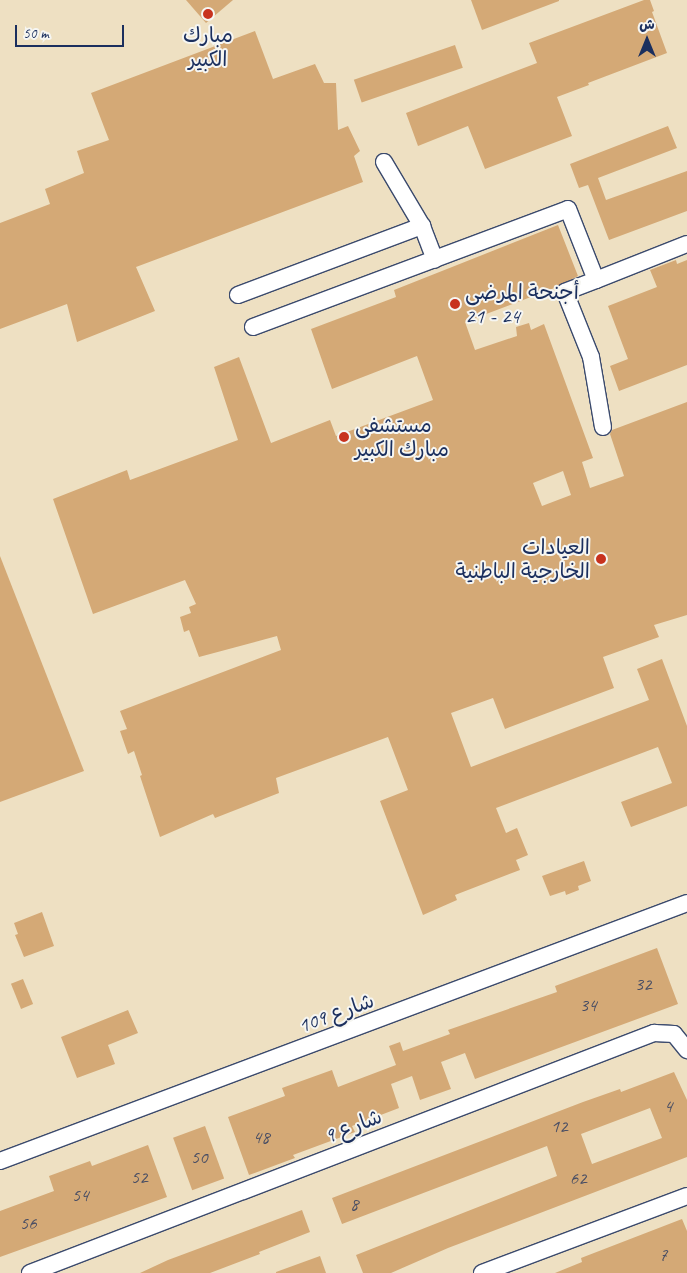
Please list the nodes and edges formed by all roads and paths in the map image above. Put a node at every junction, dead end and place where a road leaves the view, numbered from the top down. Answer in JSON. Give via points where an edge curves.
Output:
{"nodes":[{"id":1,"x":384,"y":162,"type":"dead end"},
{"id":2,"x":422,"y":226,"type":"junction"},
{"id":3,"x":687,"y":244,"type":"edge"},
{"id":4,"x":435,"y":260,"type":"junction"},
{"id":5,"x":596,"y":280,"type":"junction"},
{"id":6,"x":238,"y":295,"type":"dead end"},
{"id":7,"x":252,"y":327,"type":"dead end"},
{"id":8,"x":603,"y":427,"type":"dead end"},
{"id":9,"x":687,"y":903,"type":"edge"},
{"id":10,"x":687,"y":1050,"type":"edge"},
{"id":11,"x":0,"y":1161,"type":"edge"},
{"id":12,"x":687,"y":1196,"type":"edge"},
{"id":13,"x":30,"y":1273,"type":"edge"},
{"id":14,"x":482,"y":1273,"type":"edge"}],
"edges":[{"from":1,"to":2,"type":"street"},
{"from":2,"to":4,"type":"street"},
{"from":2,"to":6,"type":"street"},
{"from":3,"to":5,"type":"street"},
{"from":4,"to":5,"type":"street","via":[[568,209]]},
{"from":4,"to":7,"type":"street"},
{"from":5,"to":8,"type":"street","via":[[565,292],[591,357]]},
{"from":9,"to":11,"type":"street","name":"شارع 109"},
{"from":10,"to":13,"type":"street","name":"شارع 9","via":[[674,1034],[654,1033]]},
{"from":12,"to":14,"type":"street"}]}
